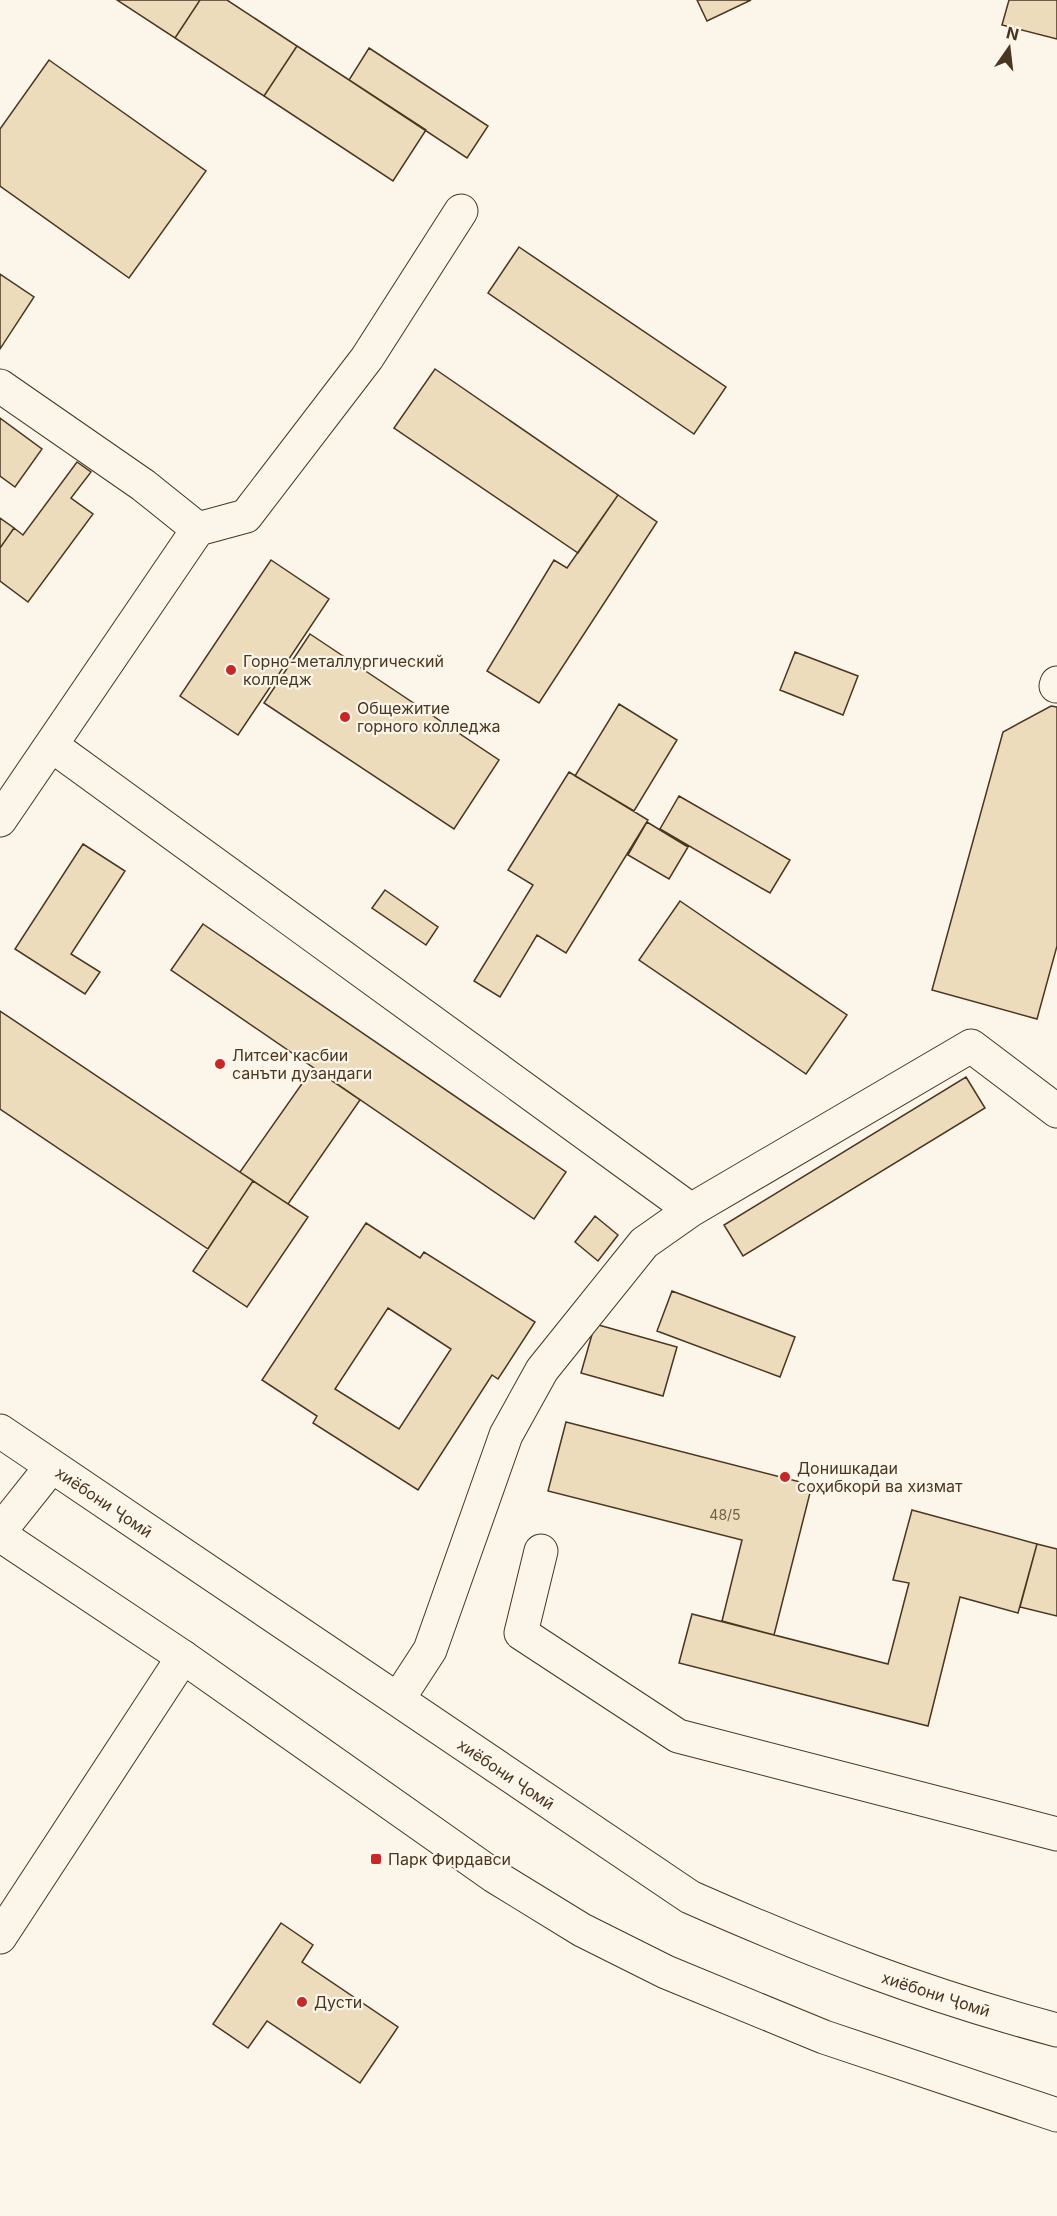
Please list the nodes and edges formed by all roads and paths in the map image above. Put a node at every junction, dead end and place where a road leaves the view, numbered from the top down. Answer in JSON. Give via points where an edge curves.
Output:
{"nodes":[{"id":1,"x":461,"y":212,"type":"dead end"},
{"id":2,"x":0,"y":386,"type":"edge"},
{"id":3,"x":198,"y":529,"type":"junction"},
{"id":4,"x":51,"y":745,"type":"junction"},
{"id":5,"x":0,"y":820,"type":"edge"},
{"id":6,"x":1057,"y":1111,"type":"edge"},
{"id":7,"x":691,"y":1210,"type":"junction"},
{"id":8,"x":0,"y":1431,"type":"edge"},
{"id":9,"x":51,"y":1467,"type":"junction"},
{"id":10,"x":0,"y":1533,"type":"edge"},
{"id":11,"x":541,"y":1551,"type":"dead end"},
{"id":12,"x":183,"y":1657,"type":"junction"},
{"id":13,"x":404,"y":1690,"type":"dead end"},
{"id":14,"x":1057,"y":1834,"type":"edge"},
{"id":15,"x":0,"y":1937,"type":"edge"},
{"id":16,"x":1057,"y":2030,"type":"edge"},
{"id":17,"x":1057,"y":2115,"type":"edge"}],
"edges":[{"from":1,"to":3,"type":"main road","via":[[367,358],[246,516]]},
{"from":2,"to":3,"type":"main road","via":[[143,485]]},
{"from":3,"to":4,"type":"main road"},
{"from":4,"to":5,"type":"main road"},
{"from":4,"to":7,"type":"main road"},
{"from":6,"to":7,"type":"main road","via":[[970,1046]]},
{"from":7,"to":13,"type":"main road","via":[[644,1243],[542,1370],[506,1435],[430,1650]]},
{"from":8,"to":9,"type":"main road","name":"хиёбони Ҷомӣ"},
{"from":9,"to":10,"type":"main road"},
{"from":9,"to":16,"type":"main road","name":"хиёбони Ҷомӣ","via":[[690,1897],[807,1949],[909,1986]]},
{"from":10,"to":12,"type":"main road"},
{"from":11,"to":14,"type":"main road","via":[[521,1633],[678,1736]]},
{"from":12,"to":15,"type":"main road"},
{"from":12,"to":17,"type":"main road","via":[[494,1875],[582,1930],[666,1972],[824,2037]]}]}
